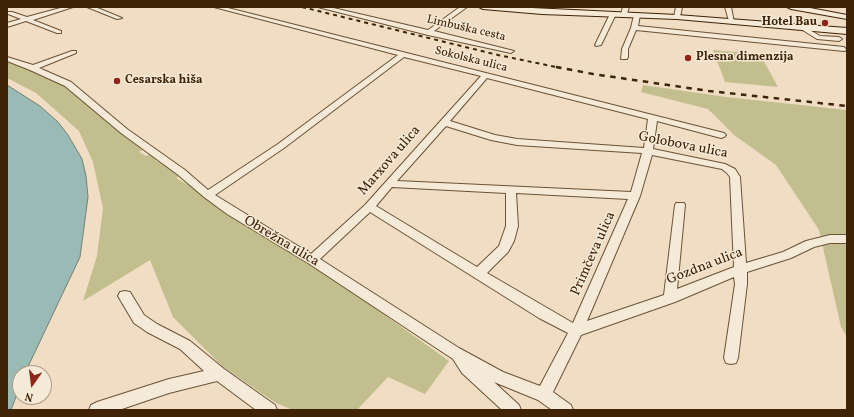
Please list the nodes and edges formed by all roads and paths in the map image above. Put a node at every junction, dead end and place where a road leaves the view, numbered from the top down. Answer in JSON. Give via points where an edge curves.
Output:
{"nodes":[{"id":1,"x":70,"y":7,"type":"edge"},
{"id":2,"x":90,"y":7,"type":"edge"},
{"id":3,"x":217,"y":7,"type":"edge"},
{"id":4,"x":321,"y":7,"type":"edge"},
{"id":5,"x":464,"y":7,"type":"edge"},
{"id":6,"x":483,"y":7,"type":"edge"},
{"id":7,"x":678,"y":7,"type":"edge"},
{"id":8,"x":728,"y":7,"type":"edge"},
{"id":9,"x":791,"y":7,"type":"edge"},
{"id":10,"x":529,"y":9,"type":"edge"},
{"id":11,"x":625,"y":10,"type":"edge"},
{"id":12,"x":10,"y":13,"type":"dead end"},
{"id":13,"x":613,"y":14,"type":"junction"},
{"id":14,"x":637,"y":15,"type":"junction"},
{"id":15,"x":677,"y":17,"type":"junction"},
{"id":16,"x":847,"y":17,"type":"edge"},
{"id":17,"x":119,"y":18,"type":"dead end"},
{"id":18,"x":27,"y":19,"type":"junction"},
{"id":19,"x":732,"y":21,"type":"junction"},
{"id":20,"x":7,"y":25,"type":"edge"},
{"id":21,"x":634,"y":28,"type":"junction"},
{"id":22,"x":804,"y":28,"type":"junction"},
{"id":23,"x":832,"y":30,"type":"junction"},
{"id":24,"x":847,"y":31,"type":"edge"},
{"id":25,"x":59,"y":32,"type":"dead end"},
{"id":26,"x":428,"y":33,"type":"junction"},
{"id":27,"x":839,"y":39,"type":"junction"},
{"id":28,"x":598,"y":45,"type":"dead end"},
{"id":29,"x":512,"y":51,"type":"dead end"},
{"id":30,"x":74,"y":52,"type":"dead end"},
{"id":31,"x":845,"y":52,"type":"edge"},
{"id":32,"x":402,"y":55,"type":"junction"},
{"id":33,"x":624,"y":58,"type":"dead end"},
{"id":34,"x":7,"y":59,"type":"edge"},
{"id":35,"x":33,"y":68,"type":"junction"},
{"id":36,"x":485,"y":76,"type":"junction"},
{"id":37,"x":653,"y":118,"type":"junction"},
{"id":38,"x":443,"y":122,"type":"junction"},
{"id":39,"x":721,"y":135,"type":"dead end"},
{"id":40,"x":648,"y":151,"type":"junction"},
{"id":41,"x":390,"y":184,"type":"junction"},
{"id":42,"x":511,"y":191,"type":"junction"},
{"id":43,"x":208,"y":195,"type":"junction"},
{"id":44,"x":635,"y":196,"type":"junction"},
{"id":45,"x":680,"y":205,"type":"dead end"},
{"id":46,"x":368,"y":207,"type":"junction"},
{"id":47,"x":847,"y":239,"type":"edge"},
{"id":48,"x":312,"y":260,"type":"junction"},
{"id":49,"x":741,"y":269,"type":"junction"},
{"id":50,"x":479,"y":273,"type":"junction"},
{"id":51,"x":125,"y":296,"type":"dead end"},
{"id":52,"x":670,"y":298,"type":"junction"},
{"id":53,"x":576,"y":331,"type":"junction"},
{"id":54,"x":454,"y":352,"type":"junction"},
{"id":55,"x":731,"y":358,"type":"dead end"},
{"id":56,"x":219,"y":374,"type":"junction"},
{"id":57,"x":544,"y":395,"type":"junction"},
{"id":58,"x":97,"y":410,"type":"edge"},
{"id":59,"x":269,"y":410,"type":"edge"},
{"id":60,"x":513,"y":410,"type":"edge"},
{"id":61,"x":565,"y":410,"type":"edge"}],
"edges":[{"from":1,"to":18,"type":"street"},
{"from":2,"to":17,"type":"street"},
{"from":3,"to":32,"type":"street","name":"Sokolska ulica"},
{"from":4,"to":26,"type":"street","name":"Limbuška cesta"},
{"from":5,"to":26,"type":"street"},
{"from":6,"to":10,"type":"main road","name":"Limbuška cesta"},
{"from":7,"to":15,"type":"street"},
{"from":8,"to":19,"type":"street"},
{"from":9,"to":16,"type":"main road"},
{"from":10,"to":13,"type":"main road","name":"Limbuška cesta"},
{"from":11,"to":13,"type":"main road","name":"Limbuška cesta"},
{"from":11,"to":14,"type":"main road","name":"Limbuška cesta"},
{"from":12,"to":18,"type":"street"},
{"from":13,"to":28,"type":"street"},
{"from":14,"to":15,"type":"main road","name":"Limbuška cesta"},
{"from":14,"to":21,"type":"street"},
{"from":15,"to":19,"type":"main road","name":"Limbuška cesta"},
{"from":18,"to":20,"type":"street"},
{"from":18,"to":25,"type":"street"},
{"from":19,"to":22,"type":"main road","name":"Limbuška cesta"},
{"from":21,"to":31,"type":"street"},
{"from":21,"to":33,"type":"street"},
{"from":22,"to":23,"type":"main road","name":"Limbuška cesta"},
{"from":22,"to":27,"type":"street","name":"Limbuška cesta","via":[[819,38]]},
{"from":23,"to":24,"type":"main road","name":"Limbuška cesta"},
{"from":23,"to":27,"type":"street"},
{"from":26,"to":29,"type":"street","name":"Limbuška cesta"},
{"from":27,"to":31,"type":"street"},
{"from":30,"to":35,"type":"street"},
{"from":32,"to":36,"type":"street","name":"Sokolska ulica"},
{"from":32,"to":43,"type":"street","via":[[281,146]]},
{"from":34,"to":35,"type":"street","name":"Obrežna ulica"},
{"from":35,"to":43,"type":"street","name":"Obrežna ulica","via":[[68,84],[124,131]]},
{"from":36,"to":37,"type":"street","name":"Sokolska ulica"},
{"from":36,"to":38,"type":"street","name":"Marxova ulica"},
{"from":37,"to":39,"type":"street","name":"Sokolska ulica"},
{"from":37,"to":40,"type":"street","name":"Primčeva ulica"},
{"from":38,"to":40,"type":"street","name":"Golobova ulica","via":[[494,138],[517,142]]},
{"from":38,"to":41,"type":"street","name":"Marxova ulica"},
{"from":40,"to":44,"type":"street","name":"Primčeva ulica"},
{"from":40,"to":49,"type":"street","name":"Golobova ulica","via":[[725,167],[733,173]]},
{"from":41,"to":42,"type":"street"},
{"from":41,"to":46,"type":"street","name":"Marxova ulica"},
{"from":42,"to":44,"type":"street"},
{"from":42,"to":50,"type":"street","via":[[512,226],[508,240],[504,248]]},
{"from":43,"to":48,"type":"street","name":"Obrežna ulica"},
{"from":44,"to":53,"type":"street","name":"Primčeva ulica"},
{"from":45,"to":52,"type":"street"},
{"from":46,"to":48,"type":"street","name":"Marxova ulica"},
{"from":46,"to":50,"type":"street"},
{"from":47,"to":49,"type":"street","name":"Gozdna ulica","via":[[830,239],[810,244]]},
{"from":48,"to":54,"type":"street","name":"Obrežna ulica"},
{"from":49,"to":52,"type":"street","name":"Gozdna ulica"},
{"from":49,"to":55,"type":"street","name":"Golobova ulica"},
{"from":50,"to":53,"type":"street"},
{"from":51,"to":56,"type":"street","via":[[139,318],[152,328],[185,345]]},
{"from":52,"to":53,"type":"street","name":"Gozdna ulica"},
{"from":53,"to":57,"type":"street","name":"Primčeva ulica"},
{"from":54,"to":57,"type":"street","name":"Obrežna ulica","via":[[498,377]]},
{"from":54,"to":60,"type":"street","via":[[467,368]]},
{"from":56,"to":58,"type":"street","via":[[169,386]]},
{"from":56,"to":59,"type":"street"},
{"from":57,"to":61,"type":"street","name":"Obrežna ulica"}]}
